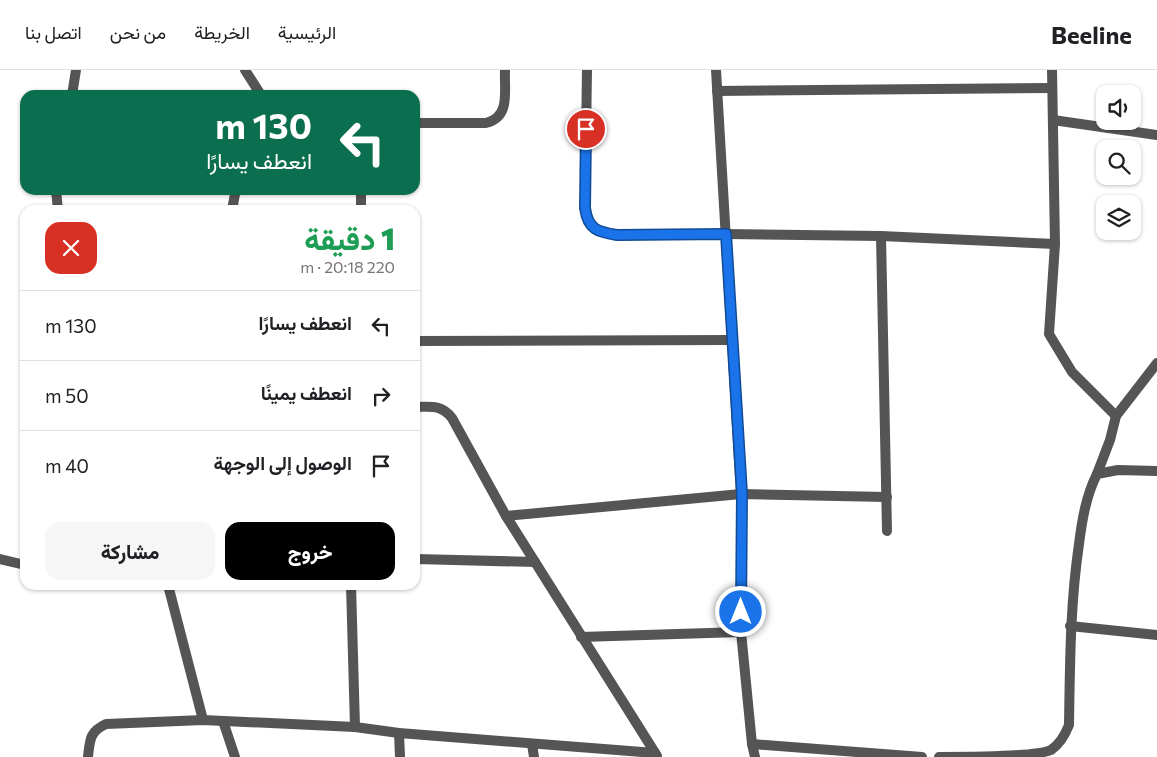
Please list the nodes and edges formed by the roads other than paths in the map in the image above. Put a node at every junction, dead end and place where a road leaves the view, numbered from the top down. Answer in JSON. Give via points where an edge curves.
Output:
{"nodes":[{"id":1,"x":76,"y":70,"type":"edge"},
{"id":2,"x":245,"y":70,"type":"edge"},
{"id":3,"x":505,"y":70,"type":"edge"},
{"id":4,"x":587,"y":70,"type":"edge"},
{"id":5,"x":716,"y":70,"type":"edge"},
{"id":6,"x":1052,"y":70,"type":"edge"},
{"id":7,"x":1052,"y":88,"type":"junction"},
{"id":8,"x":73,"y":90,"type":"edge"},
{"id":9,"x":258,"y":90,"type":"edge"},
{"id":10,"x":717,"y":91,"type":"junction"},
{"id":11,"x":1053,"y":120,"type":"junction"},
{"id":12,"x":420,"y":123,"type":"edge"},
{"id":13,"x":1157,"y":135,"type":"edge"},
{"id":14,"x":726,"y":234,"type":"junction"},
{"id":15,"x":881,"y":236,"type":"junction"},
{"id":16,"x":1055,"y":244,"type":"junction"},
{"id":17,"x":732,"y":340,"type":"junction"},
{"id":18,"x":420,"y":341,"type":"edge"},
{"id":19,"x":1157,"y":363,"type":"edge"},
{"id":20,"x":420,"y":407,"type":"edge"},
{"id":21,"x":1116,"y":416,"type":"junction"},
{"id":22,"x":1157,"y":471,"type":"edge"},
{"id":23,"x":1097,"y":474,"type":"junction"},
{"id":24,"x":742,"y":494,"type":"junction"},
{"id":25,"x":887,"y":497,"type":"junction"},
{"id":26,"x":506,"y":516,"type":"junction"},
{"id":27,"x":887,"y":531,"type":"dead end"},
{"id":28,"x":0,"y":559,"type":"edge"},
{"id":29,"x":420,"y":559,"type":"edge"},
{"id":30,"x":535,"y":562,"type":"junction"},
{"id":31,"x":20,"y":564,"type":"edge"},
{"id":32,"x":169,"y":590,"type":"edge"},
{"id":33,"x":351,"y":590,"type":"edge"},
{"id":34,"x":1070,"y":626,"type":"junction"},
{"id":35,"x":741,"y":632,"type":"junction"},
{"id":36,"x":1157,"y":635,"type":"edge"},
{"id":37,"x":581,"y":637,"type":"junction"},
{"id":38,"x":203,"y":720,"type":"junction"},
{"id":39,"x":223,"y":721,"type":"junction"},
{"id":40,"x":355,"y":727,"type":"junction"},
{"id":41,"x":399,"y":734,"type":"junction"},
{"id":42,"x":532,"y":744,"type":"junction"},
{"id":43,"x":752,"y":744,"type":"junction"},
{"id":44,"x":657,"y":755,"type":"edge"},
{"id":45,"x":88,"y":757,"type":"edge"},
{"id":46,"x":235,"y":757,"type":"edge"},
{"id":47,"x":400,"y":757,"type":"edge"},
{"id":48,"x":534,"y":757,"type":"edge"},
{"id":49,"x":755,"y":757,"type":"edge"},
{"id":50,"x":922,"y":757,"type":"edge"},
{"id":51,"x":939,"y":757,"type":"edge"}],
"edges":[{"from":1,"to":8,"type":"street"},
{"from":2,"to":9,"type":"street"},
{"from":3,"to":12,"type":"street","via":[[502,114],[495,120]]},
{"from":4,"to":14,"type":"street","via":[[587,220],[601,232],[617,235]]},
{"from":5,"to":10,"type":"street"},
{"from":6,"to":7,"type":"street"},
{"from":7,"to":10,"type":"street"},
{"from":7,"to":11,"type":"street"},
{"from":10,"to":14,"type":"street"},
{"from":11,"to":13,"type":"street"},
{"from":11,"to":16,"type":"street"},
{"from":14,"to":15,"type":"street"},
{"from":14,"to":17,"type":"street"},
{"from":15,"to":16,"type":"street"},
{"from":15,"to":25,"type":"street"},
{"from":16,"to":21,"type":"street","via":[[1049,334],[1072,372]]},
{"from":17,"to":18,"type":"street"},
{"from":17,"to":24,"type":"street"},
{"from":19,"to":21,"type":"street"},
{"from":20,"to":26,"type":"street","via":[[445,409]]},
{"from":21,"to":23,"type":"street"},
{"from":22,"to":23,"type":"street","via":[[1118,470]]},
{"from":23,"to":34,"type":"street","via":[[1087,496],[1074,573]]},
{"from":24,"to":25,"type":"street"},
{"from":24,"to":26,"type":"street"},
{"from":24,"to":35,"type":"street"},
{"from":25,"to":27,"type":"street"},
{"from":26,"to":30,"type":"street"},
{"from":28,"to":31,"type":"street"},
{"from":29,"to":30,"type":"street"},
{"from":30,"to":37,"type":"street"},
{"from":32,"to":38,"type":"street"},
{"from":33,"to":40,"type":"street"},
{"from":34,"to":36,"type":"street"},
{"from":34,"to":51,"type":"street","via":[[1069,725],[1060,742],[1050,750],[1033,755]]},
{"from":35,"to":37,"type":"street"},
{"from":35,"to":43,"type":"street"},
{"from":37,"to":44,"type":"street"},
{"from":38,"to":39,"type":"street"},
{"from":38,"to":45,"type":"street","via":[[106,724],[96,728],[90,738]]},
{"from":39,"to":40,"type":"street"},
{"from":39,"to":46,"type":"street"},
{"from":40,"to":41,"type":"street"},
{"from":41,"to":42,"type":"street"},
{"from":41,"to":47,"type":"street"},
{"from":42,"to":44,"type":"street"},
{"from":42,"to":48,"type":"street"},
{"from":43,"to":49,"type":"street"},
{"from":43,"to":50,"type":"street"}]}
